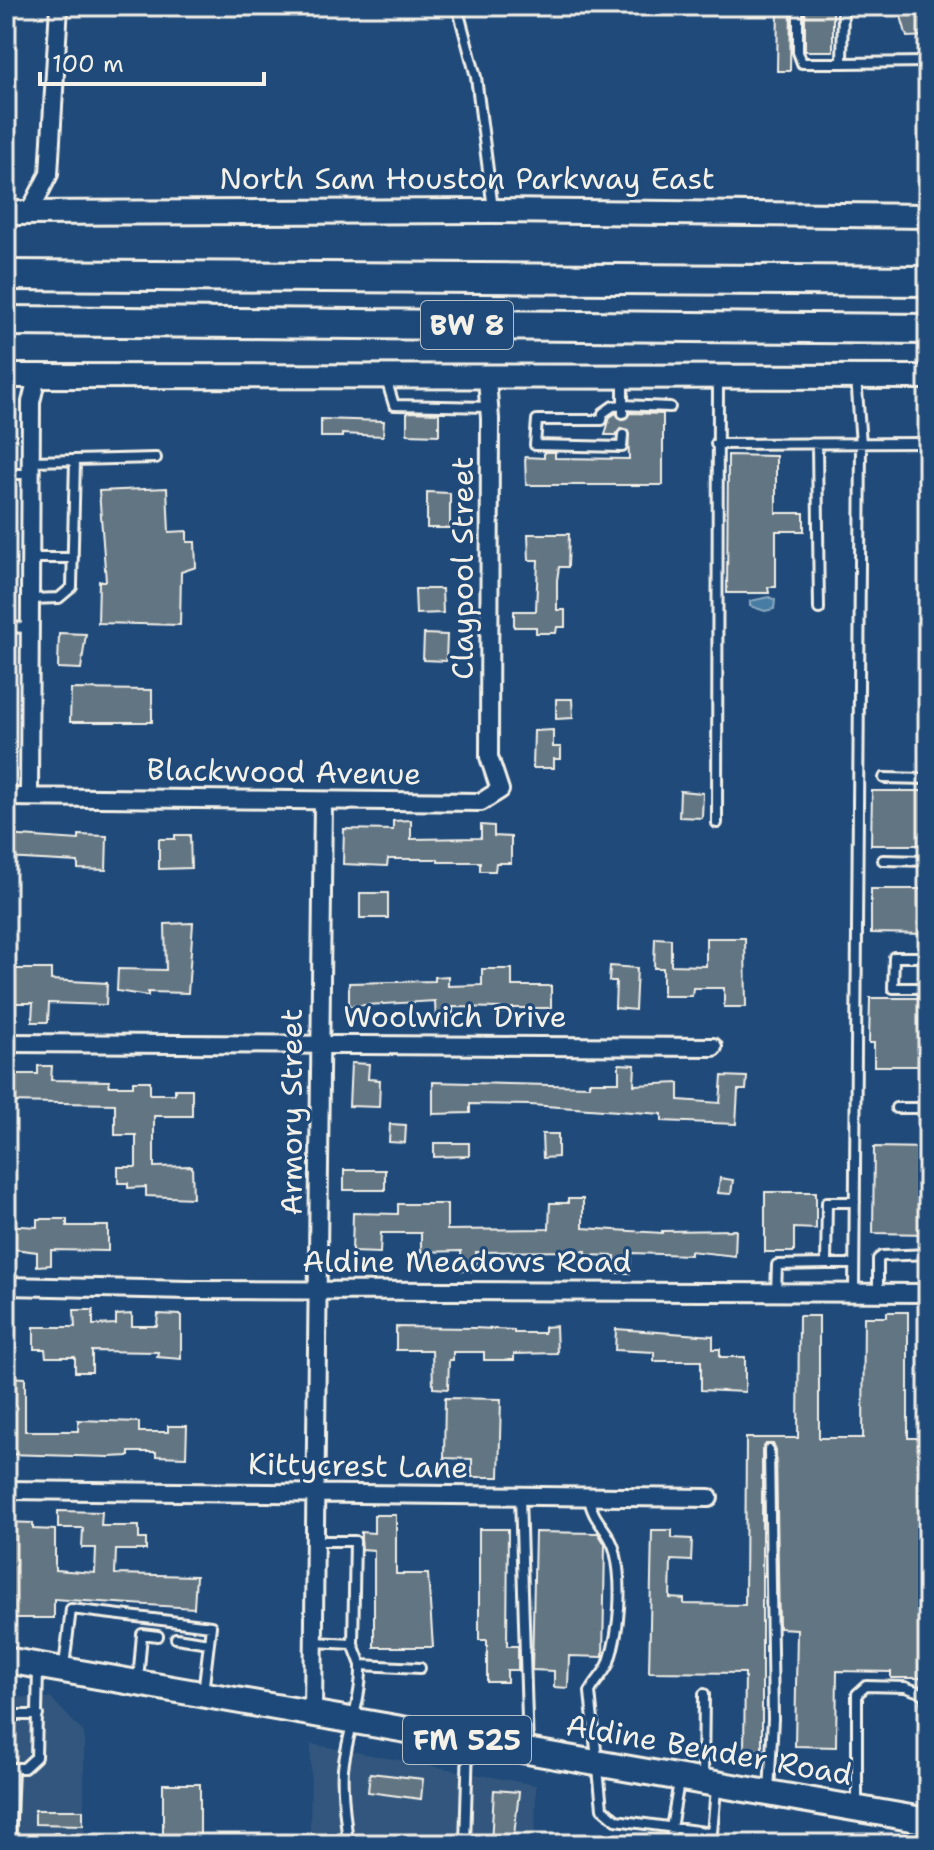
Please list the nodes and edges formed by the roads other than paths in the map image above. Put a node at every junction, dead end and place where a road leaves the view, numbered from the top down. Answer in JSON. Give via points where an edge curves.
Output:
{"nodes":[{"id":1,"x":59,"y":6,"type":"edge"},
{"id":2,"x":457,"y":6,"type":"edge"},
{"id":3,"x":798,"y":6,"type":"edge"},
{"id":4,"x":843,"y":6,"type":"edge"},
{"id":5,"x":928,"y":62,"type":"edge"},
{"id":6,"x":842,"y":63,"type":"junction"},
{"id":7,"x":493,"y":211,"type":"junction"},
{"id":8,"x":6,"y":213,"type":"edge"},
{"id":9,"x":29,"y":213,"type":"junction"},
{"id":10,"x":928,"y":216,"type":"edge"},
{"id":11,"x":6,"y":275,"type":"edge"},
{"id":12,"x":928,"y":281,"type":"edge"},
{"id":13,"x":6,"y":321,"type":"edge"},
{"id":14,"x":928,"y":329,"type":"edge"},
{"id":15,"x":6,"y":376,"type":"edge"},
{"id":16,"x":37,"y":377,"type":"junction"},
{"id":17,"x":856,"y":377,"type":"junction"},
{"id":18,"x":928,"y":377,"type":"edge"},
{"id":19,"x":487,"y":378,"type":"junction"},
{"id":20,"x":718,"y":378,"type":"junction"},
{"id":21,"x":386,"y":379,"type":"junction"},
{"id":22,"x":623,"y":379,"type":"junction"},
{"id":23,"x":489,"y":407,"type":"junction"},
{"id":24,"x":670,"y":407,"type":"dead end"},
{"id":25,"x":623,"y":409,"type":"junction"},
{"id":26,"x":623,"y":435,"type":"dead end"},
{"id":27,"x":928,"y":443,"type":"edge"},
{"id":28,"x":716,"y":444,"type":"junction"},
{"id":29,"x":817,"y":444,"type":"junction"},
{"id":30,"x":861,"y":444,"type":"junction"},
{"id":31,"x":156,"y":458,"type":"dead end"},
{"id":32,"x":75,"y":460,"type":"junction"},
{"id":33,"x":32,"y":468,"type":"junction"},
{"id":34,"x":6,"y":474,"type":"edge"},
{"id":35,"x":31,"y":558,"type":"junction"},
{"id":36,"x":73,"y":558,"type":"junction"},
{"id":37,"x":31,"y":599,"type":"junction"},
{"id":38,"x":819,"y":609,"type":"dead end"},
{"id":39,"x":6,"y":627,"type":"edge"},
{"id":40,"x":31,"y":628,"type":"junction"},
{"id":41,"x":489,"y":757,"type":"joint"},
{"id":42,"x":884,"y":778,"type":"dead end"},
{"id":43,"x":928,"y":779,"type":"edge"},
{"id":44,"x":6,"y":797,"type":"edge"},
{"id":45,"x":29,"y":797,"type":"junction"},
{"id":46,"x":323,"y":801,"type":"junction"},
{"id":47,"x":717,"y":823,"type":"dead end"},
{"id":48,"x":883,"y":860,"type":"dead end"},
{"id":49,"x":928,"y":861,"type":"edge"},
{"id":50,"x":928,"y":957,"type":"edge"},
{"id":51,"x":928,"y":988,"type":"edge"},
{"id":52,"x":6,"y":1043,"type":"edge"},
{"id":53,"x":320,"y":1044,"type":"junction"},
{"id":54,"x":713,"y":1047,"type":"dead end"},
{"id":55,"x":896,"y":1108,"type":"dead end"},
{"id":56,"x":928,"y":1108,"type":"edge"},
{"id":57,"x":855,"y":1202,"type":"junction"},
{"id":58,"x":928,"y":1254,"type":"edge"},
{"id":59,"x":826,"y":1264,"type":"junction"},
{"id":60,"x":854,"y":1264,"type":"junction"},
{"id":61,"x":6,"y":1286,"type":"edge"},
{"id":62,"x":319,"y":1288,"type":"junction"},
{"id":63,"x":776,"y":1292,"type":"junction"},
{"id":64,"x":854,"y":1292,"type":"junction"},
{"id":65,"x":878,"y":1293,"type":"junction"},
{"id":66,"x":928,"y":1293,"type":"edge"},
{"id":67,"x":769,"y":1450,"type":"dead end"},
{"id":68,"x":6,"y":1490,"type":"edge"},
{"id":69,"x":317,"y":1494,"type":"junction"},
{"id":70,"x":520,"y":1496,"type":"junction"},
{"id":71,"x":589,"y":1497,"type":"junction"},
{"id":72,"x":709,"y":1498,"type":"dead end"},
{"id":73,"x":316,"y":1541,"type":"junction"},
{"id":74,"x":144,"y":1618,"type":"junction"},
{"id":75,"x":142,"y":1634,"type":"junction"},
{"id":76,"x":158,"y":1636,"type":"dead end"},
{"id":77,"x":176,"y":1638,"type":"dead end"},
{"id":78,"x":314,"y":1642,"type":"junction"},
{"id":79,"x":209,"y":1643,"type":"junction"},
{"id":80,"x":353,"y":1644,"type":"junction"},
{"id":81,"x":6,"y":1660,"type":"edge"},
{"id":82,"x":38,"y":1665,"type":"junction"},
{"id":83,"x":361,"y":1665,"type":"junction"},
{"id":84,"x":420,"y":1668,"type":"dead end"},
{"id":85,"x":63,"y":1669,"type":"junction"},
{"id":86,"x":138,"y":1682,"type":"junction"},
{"id":87,"x":203,"y":1693,"type":"junction"},
{"id":88,"x":704,"y":1694,"type":"dead end"},
{"id":89,"x":313,"y":1712,"type":"junction"},
{"id":90,"x":6,"y":1715,"type":"edge"},
{"id":91,"x":38,"y":1715,"type":"junction"},
{"id":92,"x":350,"y":1719,"type":"junction"},
{"id":93,"x":468,"y":1740,"type":"junction"},
{"id":94,"x":528,"y":1750,"type":"junction"},
{"id":95,"x":596,"y":1762,"type":"junction"},
{"id":96,"x":10,"y":1768,"type":"edge"},
{"id":97,"x":699,"y":1780,"type":"junction"},
{"id":98,"x":769,"y":1793,"type":"junction"},
{"id":99,"x":857,"y":1808,"type":"junction"},
{"id":100,"x":927,"y":1821,"type":"edge"},
{"id":101,"x":671,"y":1828,"type":"junction"},
{"id":102,"x":712,"y":1833,"type":"junction"},
{"id":103,"x":10,"y":1844,"type":"edge"},
{"id":104,"x":348,"y":1844,"type":"edge"},
{"id":105,"x":465,"y":1844,"type":"edge"},
{"id":106,"x":673,"y":1844,"type":"edge"},
{"id":107,"x":711,"y":1844,"type":"edge"}],
"edges":[{"from":1,"to":9,"type":"street","via":[[49,174]]},
{"from":2,"to":7,"type":"lane","via":[[476,77]]},
{"from":3,"to":6,"type":"lane","via":[[802,63]]},
{"from":4,"to":6,"type":"lane"},
{"from":5,"to":6,"type":"lane"},
{"from":7,"to":9,"type":"main road","name":"North Sam Houston Parkway East"},
{"from":7,"to":10,"type":"main road","name":"North Sam Houston Parkway East"},
{"from":8,"to":9,"type":"main road","name":"North Sam Houston Parkway East"},
{"from":11,"to":12,"type":"highway","number":"BW 8"},
{"from":13,"to":14,"type":"highway","number":"BW 8"},
{"from":15,"to":16,"type":"main road"},
{"from":16,"to":21,"type":"main road"},
{"from":16,"to":33,"type":"street","via":[[31,402]]},
{"from":17,"to":18,"type":"main road"},
{"from":17,"to":20,"type":"main road"},
{"from":17,"to":30,"type":"lane"},
{"from":19,"to":21,"type":"main road"},
{"from":19,"to":22,"type":"main road"},
{"from":19,"to":23,"type":"street","name":"Claypool Street"},
{"from":20,"to":22,"type":"main road"},
{"from":20,"to":28,"type":"lane"},
{"from":21,"to":23,"type":"lane","via":[[394,405]]},
{"from":22,"to":25,"type":"lane"},
{"from":23,"to":41,"type":"street","name":"Claypool Street"},
{"from":24,"to":25,"type":"lane"},
{"from":25,"to":26,"type":"lane","via":[[607,409],[602,420],[537,420],[535,445],[622,447]]},
{"from":27,"to":30,"type":"lane"},
{"from":28,"to":29,"type":"lane"},
{"from":28,"to":47,"type":"lane"},
{"from":29,"to":30,"type":"lane"},
{"from":29,"to":38,"type":"lane"},
{"from":30,"to":57,"type":"lane"},
{"from":31,"to":32,"type":"lane"},
{"from":32,"to":33,"type":"lane"},
{"from":32,"to":36,"type":"lane"},
{"from":33,"to":34,"type":"lane"},
{"from":33,"to":35,"type":"street"},
{"from":35,"to":36,"type":"lane"},
{"from":35,"to":37,"type":"street"},
{"from":36,"to":37,"type":"lane","via":[[70,592]]},
{"from":37,"to":40,"type":"street"},
{"from":39,"to":40,"type":"lane"},
{"from":40,"to":45,"type":"street"},
{"from":41,"to":46,"type":"street","name":"Blackwood Avenue","via":[[500,790],[481,802]]},
{"from":42,"to":43,"type":"lane"},
{"from":44,"to":45,"type":"street","name":"Blackwood Avenue"},
{"from":45,"to":46,"type":"street","name":"Blackwood Avenue"},
{"from":46,"to":53,"type":"street","name":"Armory Street"},
{"from":48,"to":49,"type":"lane"},
{"from":50,"to":51,"type":"lane","via":[[894,957],[893,988]]},
{"from":52,"to":53,"type":"street","name":"Woolwich Drive"},
{"from":53,"to":54,"type":"street","name":"Woolwich Drive"},
{"from":53,"to":62,"type":"street","name":"Armory Street"},
{"from":55,"to":56,"type":"lane"},
{"from":57,"to":59,"type":"lane","via":[[827,1202]]},
{"from":57,"to":60,"type":"lane"},
{"from":58,"to":65,"type":"lane","via":[[878,1259]]},
{"from":59,"to":60,"type":"lane"},
{"from":59,"to":63,"type":"lane","via":[[777,1265]]},
{"from":60,"to":64,"type":"lane"},
{"from":61,"to":62,"type":"street","name":"Aldine Meadows Road"},
{"from":62,"to":63,"type":"street","name":"Aldine Meadows Road"},
{"from":62,"to":69,"type":"street","name":"Armory Street"},
{"from":63,"to":64,"type":"street","name":"Aldine Meadows Road"},
{"from":64,"to":65,"type":"street","name":"Aldine Meadows Road"},
{"from":65,"to":66,"type":"street","name":"Aldine Meadows Road"},
{"from":67,"to":98,"type":"lane"},
{"from":68,"to":69,"type":"street","name":"Kittycrest Lane"},
{"from":69,"to":70,"type":"street","name":"Kittycrest Lane"},
{"from":69,"to":73,"type":"street","name":"Armory Street"},
{"from":70,"to":71,"type":"street","name":"Kittycrest Lane"},
{"from":70,"to":94,"type":"lane"},
{"from":71,"to":72,"type":"street","name":"Kittycrest Lane"},
{"from":71,"to":95,"type":"lane","via":[[591,1514],[608,1533],[615,1552],[618,1596],[609,1666],[596,1677],[590,1692]]},
{"from":73,"to":78,"type":"street","name":"Armory Street"},
{"from":73,"to":80,"type":"lane","via":[[355,1541]]},
{"from":74,"to":75,"type":"lane"},
{"from":74,"to":79,"type":"lane","via":[[211,1626]]},
{"from":74,"to":85,"type":"lane","via":[[71,1609]]},
{"from":75,"to":76,"type":"lane"},
{"from":75,"to":86,"type":"lane"},
{"from":77,"to":79,"type":"lane"},
{"from":78,"to":80,"type":"lane"},
{"from":78,"to":89,"type":"street","name":"Armory Street"},
{"from":79,"to":87,"type":"lane"},
{"from":80,"to":83,"type":"lane"},
{"from":81,"to":82,"type":"main road","name":"Aldine Bender Road","number":"FM 525"},
{"from":82,"to":85,"type":"main road","name":"Aldine Bender Road","number":"FM 525"},
{"from":82,"to":91,"type":"lane"},
{"from":83,"to":84,"type":"lane"},
{"from":83,"to":92,"type":"lane","via":[[362,1683]]},
{"from":85,"to":86,"type":"main road","name":"Aldine Bender Road","number":"FM 525"},
{"from":86,"to":87,"type":"main road","name":"Aldine Bender Road","number":"FM 525"},
{"from":87,"to":89,"type":"main road","name":"Aldine Bender Road","number":"FM 525"},
{"from":88,"to":97,"type":"lane"},
{"from":89,"to":92,"type":"main road","name":"Aldine Bender Road","number":"FM 525"},
{"from":90,"to":91,"type":"lane"},
{"from":91,"to":96,"type":"lane","via":[[36,1757],[24,1768]]},
{"from":92,"to":93,"type":"main road","name":"Aldine Bender Road","number":"FM 525"},
{"from":92,"to":104,"type":"lane","via":[[343,1772]]},
{"from":93,"to":94,"type":"main road","name":"Aldine Bender Road","number":"FM 525"},
{"from":93,"to":105,"type":"lane"},
{"from":94,"to":95,"type":"main road","name":"Aldine Bender Road","number":"FM 525"},
{"from":95,"to":97,"type":"main road","name":"Aldine Bender Road","number":"FM 525"},
{"from":95,"to":101,"type":"lane","via":[[602,1808],[616,1820]]},
{"from":96,"to":103,"type":"lane"},
{"from":97,"to":98,"type":"main road","name":"Aldine Bender Road","number":"FM 525"},
{"from":97,"to":101,"type":"lane"},
{"from":97,"to":102,"type":"lane"},
{"from":98,"to":99,"type":"main road","name":"Aldine Bender Road","number":"FM 525"},
{"from":99,"to":100,"type":"main road","name":"Aldine Bender Road","number":"FM 525"},
{"from":99,"to":100,"type":"lane","via":[[857,1694],[866,1686],[905,1687],[925,1694],[927,1705]]},
{"from":101,"to":102,"type":"lane"},
{"from":101,"to":106,"type":"lane"},
{"from":102,"to":107,"type":"lane"}]}
